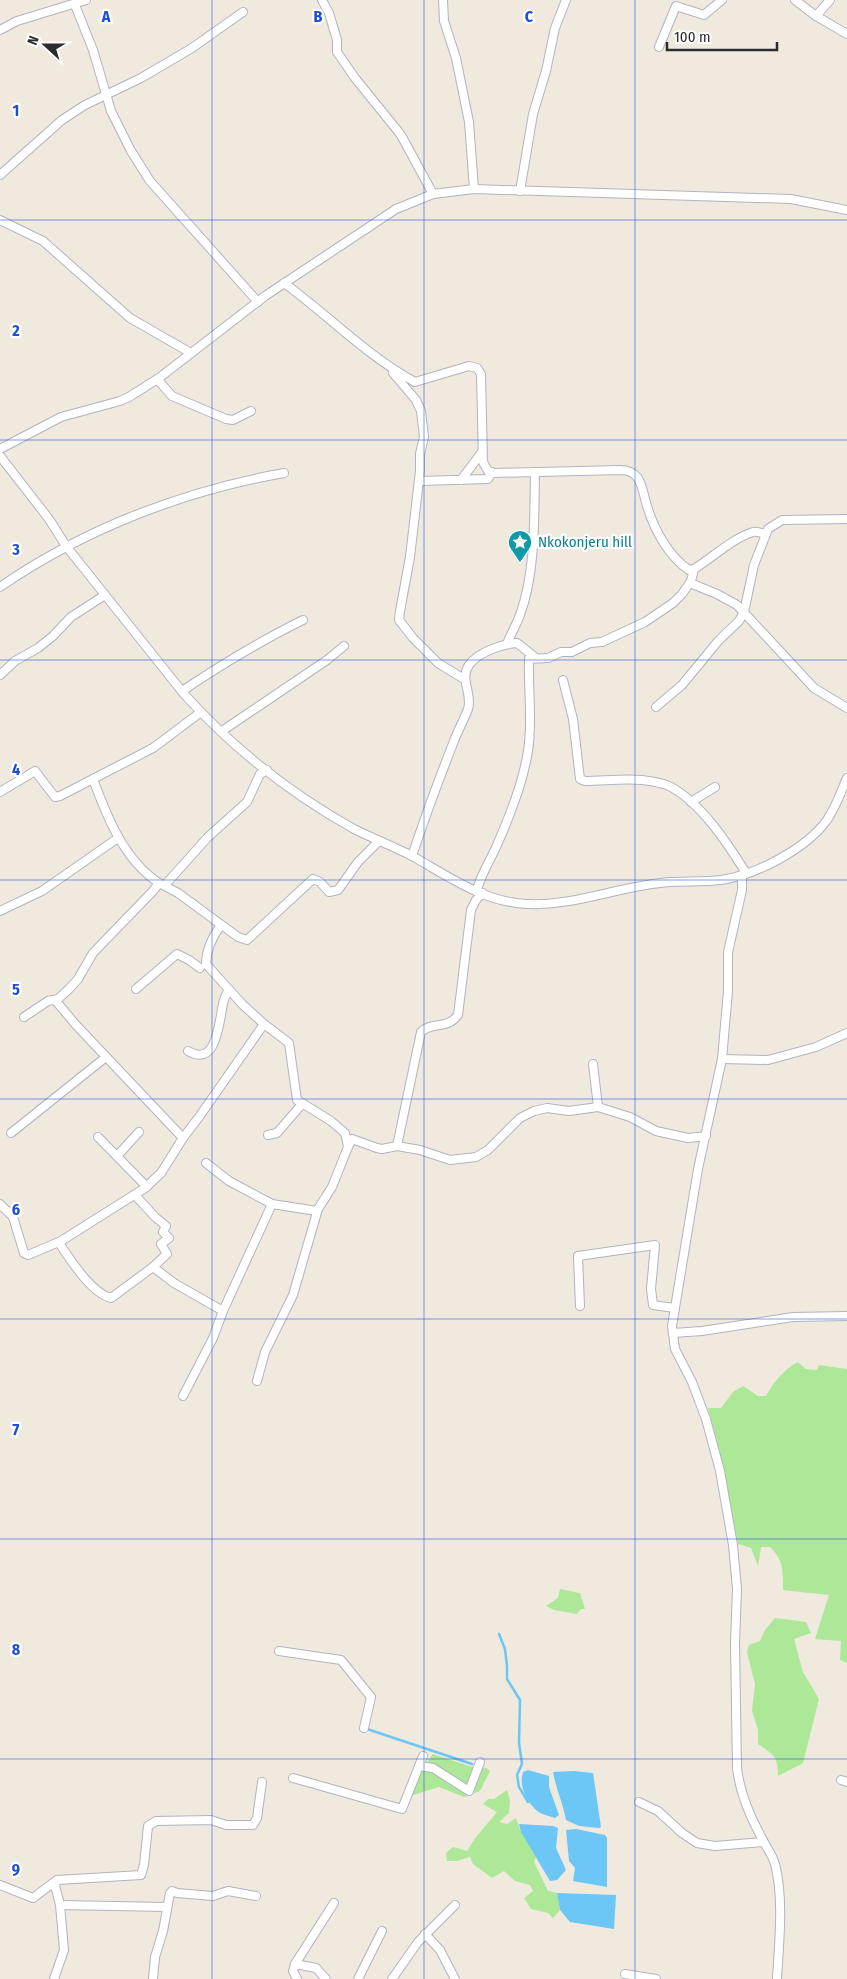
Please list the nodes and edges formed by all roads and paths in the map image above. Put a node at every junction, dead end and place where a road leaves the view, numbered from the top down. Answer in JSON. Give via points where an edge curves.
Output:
{"nodes":[{"id":1,"x":58,"y":0,"type":"edge"},
{"id":2,"x":86,"y":0,"type":"edge"},
{"id":3,"x":322,"y":0,"type":"edge"},
{"id":4,"x":443,"y":0,"type":"edge"},
{"id":5,"x":566,"y":0,"type":"edge"},
{"id":6,"x":722,"y":0,"type":"edge"},
{"id":7,"x":795,"y":0,"type":"edge"},
{"id":8,"x":830,"y":0,"type":"edge"},
{"id":9,"x":75,"y":5,"type":"junction"},
{"id":10,"x":63,"y":8,"type":"junction"},
{"id":11,"x":242,"y":12,"type":"dead end"},
{"id":12,"x":816,"y":16,"type":"junction"},
{"id":13,"x":0,"y":30,"type":"edge"},
{"id":14,"x":847,"y":34,"type":"edge"},
{"id":15,"x":659,"y":47,"type":"dead end"},
{"id":16,"x":106,"y":95,"type":"junction"},
{"id":17,"x":0,"y":174,"type":"edge"},
{"id":18,"x":474,"y":189,"type":"junction"},
{"id":19,"x":520,"y":191,"type":"junction"},
{"id":20,"x":433,"y":194,"type":"junction"},
{"id":21,"x":847,"y":210,"type":"edge"},
{"id":22,"x":0,"y":220,"type":"edge"},
{"id":23,"x":284,"y":283,"type":"junction"},
{"id":24,"x":258,"y":302,"type":"junction"},
{"id":25,"x":191,"y":353,"type":"junction"},
{"id":26,"x":388,"y":366,"type":"junction"},
{"id":27,"x":157,"y":379,"type":"junction"},
{"id":28,"x":251,"y":411,"type":"dead end"},
{"id":29,"x":0,"y":449,"type":"edge"},
{"id":30,"x":482,"y":452,"type":"junction"},
{"id":31,"x":0,"y":456,"type":"edge"},
{"id":32,"x":492,"y":472,"type":"junction"},
{"id":33,"x":535,"y":472,"type":"junction"},
{"id":34,"x":284,"y":473,"type":"dead end"},
{"id":35,"x":461,"y":480,"type":"junction"},
{"id":36,"x":418,"y":481,"type":"junction"},
{"id":37,"x":847,"y":520,"type":"edge"},
{"id":38,"x":765,"y":534,"type":"junction"},
{"id":39,"x":66,"y":546,"type":"junction"},
{"id":40,"x":694,"y":569,"type":"junction"},
{"id":41,"x":690,"y":583,"type":"junction"},
{"id":42,"x":0,"y":587,"type":"edge"},
{"id":43,"x":106,"y":595,"type":"junction"},
{"id":44,"x":744,"y":612,"type":"junction"},
{"id":45,"x":303,"y":620,"type":"dead end"},
{"id":46,"x":507,"y":644,"type":"junction"},
{"id":47,"x":344,"y":646,"type":"dead end"},
{"id":48,"x":536,"y":658,"type":"junction"},
{"id":49,"x":0,"y":675,"type":"edge"},
{"id":50,"x":464,"y":679,"type":"junction"},
{"id":51,"x":564,"y":680,"type":"dead end"},
{"id":52,"x":182,"y":691,"type":"junction"},
{"id":53,"x":656,"y":707,"type":"dead end"},
{"id":54,"x":847,"y":708,"type":"edge"},
{"id":55,"x":201,"y":712,"type":"junction"},
{"id":56,"x":222,"y":731,"type":"junction"},
{"id":57,"x":267,"y":770,"type":"junction"},
{"id":58,"x":847,"y":778,"type":"edge"},
{"id":59,"x":93,"y":779,"type":"junction"},
{"id":60,"x":714,"y":787,"type":"dead end"},
{"id":61,"x":0,"y":792,"type":"edge"},
{"id":62,"x":691,"y":802,"type":"junction"},
{"id":63,"x":118,"y":838,"type":"junction"},
{"id":64,"x":379,"y":841,"type":"junction"},
{"id":65,"x":412,"y":856,"type":"junction"},
{"id":66,"x":744,"y":874,"type":"junction"},
{"id":67,"x":162,"y":884,"type":"junction"},
{"id":68,"x":480,"y":892,"type":"junction"},
{"id":69,"x":0,"y":911,"type":"edge"},
{"id":70,"x":221,"y":925,"type":"junction"},
{"id":71,"x":200,"y":968,"type":"dead end"},
{"id":72,"x":136,"y":989,"type":"dead end"},
{"id":73,"x":229,"y":990,"type":"junction"},
{"id":74,"x":55,"y":1000,"type":"junction"},
{"id":75,"x":24,"y":1017,"type":"dead end"},
{"id":76,"x":264,"y":1024,"type":"junction"},
{"id":77,"x":847,"y":1033,"type":"edge"},
{"id":78,"x":188,"y":1051,"type":"dead end"},
{"id":79,"x":106,"y":1057,"type":"junction"},
{"id":80,"x":722,"y":1059,"type":"junction"},
{"id":81,"x":593,"y":1064,"type":"dead end"},
{"id":82,"x":302,"y":1104,"type":"junction"},
{"id":83,"x":598,"y":1107,"type":"junction"},
{"id":84,"x":139,"y":1132,"type":"dead end"},
{"id":85,"x":11,"y":1133,"type":"dead end"},
{"id":86,"x":268,"y":1135,"type":"dead end"},
{"id":87,"x":706,"y":1136,"type":"junction"},
{"id":88,"x":98,"y":1137,"type":"dead end"},
{"id":89,"x":182,"y":1138,"type":"junction"},
{"id":90,"x":397,"y":1146,"type":"junction"},
{"id":91,"x":348,"y":1147,"type":"junction"},
{"id":92,"x":116,"y":1156,"type":"junction"},
{"id":93,"x":206,"y":1163,"type":"dead end"},
{"id":94,"x":147,"y":1186,"type":"junction"},
{"id":95,"x":135,"y":1195,"type":"junction"},
{"id":96,"x":0,"y":1204,"type":"edge"},
{"id":97,"x":272,"y":1204,"type":"junction"},
{"id":98,"x":317,"y":1211,"type":"junction"},
{"id":99,"x":58,"y":1243,"type":"junction"},
{"id":100,"x":153,"y":1267,"type":"junction"},
{"id":101,"x":580,"y":1306,"type":"dead end"},
{"id":102,"x":676,"y":1308,"type":"junction"},
{"id":103,"x":223,"y":1311,"type":"junction"},
{"id":104,"x":847,"y":1316,"type":"edge"},
{"id":105,"x":673,"y":1333,"type":"junction"},
{"id":106,"x":257,"y":1381,"type":"dead end"},
{"id":107,"x":182,"y":1396,"type":"dead end"},
{"id":108,"x":279,"y":1651,"type":"dead end"},
{"id":109,"x":364,"y":1728,"type":"dead end"},
{"id":110,"x":422,"y":1756,"type":"dead end"},
{"id":111,"x":480,"y":1762,"type":"dead end"},
{"id":112,"x":419,"y":1766,"type":"junction"},
{"id":113,"x":292,"y":1778,"type":"dead end"},
{"id":114,"x":262,"y":1782,"type":"dead end"},
{"id":115,"x":639,"y":1802,"type":"dead end"},
{"id":116,"x":763,"y":1842,"type":"junction"},
{"id":117,"x":57,"y":1880,"type":"junction"},
{"id":118,"x":0,"y":1885,"type":"edge"},
{"id":119,"x":256,"y":1896,"type":"dead end"},
{"id":120,"x":334,"y":1903,"type":"dead end"},
{"id":121,"x":454,"y":1904,"type":"dead end"},
{"id":122,"x":60,"y":1905,"type":"junction"},
{"id":123,"x":167,"y":1907,"type":"junction"},
{"id":124,"x":382,"y":1931,"type":"dead end"},
{"id":125,"x":425,"y":1934,"type":"junction"},
{"id":126,"x":296,"y":1964,"type":"junction"},
{"id":127,"x":625,"y":1974,"type":"dead end"},
{"id":128,"x":293,"y":1977,"type":"edge"},
{"id":129,"x":54,"y":1979,"type":"edge"},
{"id":130,"x":153,"y":1979,"type":"edge"},
{"id":131,"x":326,"y":1979,"type":"edge"},
{"id":132,"x":358,"y":1979,"type":"edge"},
{"id":133,"x":392,"y":1979,"type":"edge"},
{"id":134,"x":455,"y":1979,"type":"edge"},
{"id":135,"x":656,"y":1979,"type":"edge"},
{"id":136,"x":778,"y":1979,"type":"edge"}],
"edges":[{"from":1,"to":10,"type":"street"},
{"from":2,"to":9,"type":"street"},
{"from":3,"to":20,"type":"street","via":[[337,40],[337,52],[401,135]]},
{"from":4,"to":18,"type":"street","via":[[444,21],[456,58],[469,122]]},
{"from":5,"to":19,"type":"street","via":[[555,28],[533,114]]},
{"from":6,"to":15,"type":"street","via":[[704,15],[676,6]]},
{"from":7,"to":12,"type":"street"},
{"from":8,"to":12,"type":"street"},
{"from":9,"to":10,"type":"street"},
{"from":9,"to":16,"type":"street","via":[[91,43]]},
{"from":10,"to":13,"type":"street","via":[[17,21]]},
{"from":11,"to":16,"type":"street","via":[[192,48]]},
{"from":12,"to":14,"type":"street"},
{"from":16,"to":17,"type":"street","via":[[62,120]]},
{"from":16,"to":24,"type":"street","via":[[127,144],[150,181]]},
{"from":18,"to":19,"type":"street"},
{"from":18,"to":20,"type":"street"},
{"from":19,"to":21,"type":"street","via":[[790,199]]},
{"from":20,"to":23,"type":"street","via":[[396,209]]},
{"from":22,"to":25,"type":"street","via":[[42,241],[130,318]]},
{"from":23,"to":24,"type":"street"},
{"from":23,"to":26,"type":"street"},
{"from":24,"to":25,"type":"street"},
{"from":25,"to":27,"type":"street"},
{"from":26,"to":30,"type":"street","via":[[415,382],[464,368],[477,368],[480,374]]},
{"from":26,"to":36,"type":"street","via":[[421,411],[424,437]]},
{"from":27,"to":28,"type":"street","via":[[172,396],[226,419],[233,420]]},
{"from":27,"to":29,"type":"street","via":[[120,401],[61,417]]},
{"from":30,"to":32,"type":"street","via":[[486,468]]},
{"from":30,"to":35,"type":"street"},
{"from":31,"to":39,"type":"street"},
{"from":32,"to":33,"type":"street"},
{"from":32,"to":35,"type":"street","via":[[488,479]]},
{"from":33,"to":40,"type":"street","via":[[631,472],[638,478],[660,538],[683,566]]},
{"from":33,"to":46,"type":"street","via":[[531,559],[520,615]]},
{"from":34,"to":39,"type":"street","via":[[247,480],[168,504]]},
{"from":35,"to":36,"type":"street"},
{"from":36,"to":50,"type":"street","via":[[400,620],[438,663]]},
{"from":37,"to":38,"type":"street","via":[[782,520]]},
{"from":38,"to":40,"type":"street","via":[[752,532]]},
{"from":38,"to":44,"type":"street","via":[[754,565]]},
{"from":39,"to":42,"type":"street"},
{"from":39,"to":43,"type":"street"},
{"from":40,"to":41,"type":"street"},
{"from":41,"to":44,"type":"street","via":[[717,594]]},
{"from":41,"to":48,"type":"street","via":[[673,603],[645,622],[572,652]]},
{"from":43,"to":49,"type":"street","via":[[71,617],[53,636]]},
{"from":43,"to":52,"type":"street"},
{"from":44,"to":53,"type":"street","via":[[682,684]]},
{"from":44,"to":54,"type":"street","via":[[814,688]]},
{"from":45,"to":52,"type":"street"},
{"from":46,"to":48,"type":"street","via":[[517,643]]},
{"from":46,"to":50,"type":"street","via":[[475,658]]},
{"from":47,"to":56,"type":"street"},
{"from":48,"to":68,"type":"street","via":[[529,659],[526,765],[508,817],[481,876]]},
{"from":50,"to":65,"type":"street","via":[[468,708]]},
{"from":51,"to":62,"type":"street","via":[[573,719],[580,779],[642,780],[670,786]]},
{"from":52,"to":55,"type":"street"},
{"from":55,"to":56,"type":"street"},
{"from":55,"to":59,"type":"street","via":[[153,748]]},
{"from":56,"to":57,"type":"street"},
{"from":57,"to":64,"type":"street","via":[[315,804]]},
{"from":57,"to":67,"type":"street","via":[[260,774],[247,802]]},
{"from":58,"to":66,"type":"street","via":[[833,810],[820,828],[784,857]]},
{"from":59,"to":61,"type":"street","via":[[57,797],[33,771]]},
{"from":59,"to":63,"type":"street"},
{"from":60,"to":62,"type":"street"},
{"from":62,"to":66,"type":"street","via":[[730,847]]},
{"from":63,"to":67,"type":"street","via":[[148,874]]},
{"from":63,"to":69,"type":"street","via":[[42,891]]},
{"from":64,"to":65,"type":"street"},
{"from":64,"to":70,"type":"street","via":[[358,862],[338,890],[329,892],[313,879],[250,939],[242,939]]},
{"from":65,"to":68,"type":"street"},
{"from":66,"to":68,"type":"street","via":[[719,880],[656,883],[544,904],[515,903]]},
{"from":66,"to":80,"type":"street","via":[[728,952]]},
{"from":67,"to":70,"type":"street"},
{"from":67,"to":74,"type":"street","via":[[94,953],[78,979]]},
{"from":68,"to":90,"type":"street","via":[[471,910],[458,1015],[447,1025],[429,1027],[421,1032]]},
{"from":70,"to":73,"type":"street","via":[[206,964]]},
{"from":71,"to":72,"type":"street","via":[[177,954]]},
{"from":73,"to":76,"type":"street"},
{"from":73,"to":78,"type":"street","via":[[210,1049],[200,1055]]},
{"from":74,"to":75,"type":"street"},
{"from":74,"to":79,"type":"street"},
{"from":76,"to":82,"type":"street","via":[[289,1043],[295,1092]]},
{"from":76,"to":89,"type":"street"},
{"from":77,"to":80,"type":"street","via":[[816,1047],[768,1060]]},
{"from":79,"to":85,"type":"street"},
{"from":79,"to":89,"type":"street"},
{"from":80,"to":87,"type":"street"},
{"from":81,"to":83,"type":"street"},
{"from":82,"to":86,"type":"street","via":[[278,1133]]},
{"from":82,"to":91,"type":"street","via":[[345,1133]]},
{"from":83,"to":87,"type":"street","via":[[630,1117],[664,1134],[688,1138]]},
{"from":83,"to":90,"type":"street","via":[[569,1111],[547,1108],[534,1112],[520,1118],[476,1158],[450,1160]]},
{"from":84,"to":92,"type":"street"},
{"from":87,"to":102,"type":"street"},
{"from":88,"to":92,"type":"street"},
{"from":89,"to":94,"type":"street","via":[[161,1173]]},
{"from":90,"to":91,"type":"street","via":[[382,1149],[352,1139]]},
{"from":91,"to":98,"type":"street","via":[[332,1188]]},
{"from":92,"to":94,"type":"street"},
{"from":93,"to":97,"type":"street","via":[[229,1181]]},
{"from":94,"to":95,"type":"street"},
{"from":95,"to":99,"type":"street"},
{"from":95,"to":100,"type":"street","via":[[166,1226],[163,1232],[169,1238],[161,1244],[166,1254]]},
{"from":96,"to":99,"type":"street","via":[[13,1217],[26,1255]]},
{"from":97,"to":98,"type":"street"},
{"from":97,"to":103,"type":"street"},
{"from":98,"to":106,"type":"street","via":[[293,1295],[265,1352]]},
{"from":99,"to":100,"type":"street","via":[[78,1271],[111,1298]]},
{"from":100,"to":103,"type":"street","via":[[174,1284]]},
{"from":101,"to":102,"type":"street","via":[[578,1256],[655,1246],[651,1289],[653,1305]]},
{"from":102,"to":105,"type":"street"},
{"from":103,"to":107,"type":"street","via":[[213,1338]]},
{"from":104,"to":105,"type":"street","via":[[793,1318],[702,1332]]},
{"from":105,"to":116,"type":"street","via":[[675,1349],[706,1419],[728,1514],[736,1569],[737,1768],[744,1802]]},
{"from":108,"to":109,"type":"street","via":[[342,1660],[371,1698]]},
{"from":110,"to":112,"type":"street"},
{"from":111,"to":112,"type":"street","via":[[469,1791],[433,1768]]},
{"from":112,"to":113,"type":"street","via":[[402,1808]]},
{"from":114,"to":117,"type":"street","via":[[258,1818],[253,1825],[226,1825],[211,1820],[156,1821],[148,1826],[141,1875]]},
{"from":115,"to":116,"type":"street","via":[[662,1814],[697,1843],[715,1846]]},
{"from":116,"to":136,"type":"street","via":[[771,1851],[778,1880]]},
{"from":117,"to":118,"type":"street","via":[[33,1898]]},
{"from":117,"to":122,"type":"street","via":[[55,1885]]},
{"from":119,"to":123,"type":"street","via":[[228,1891],[214,1896],[172,1891]]},
{"from":120,"to":126,"type":"street"},
{"from":121,"to":125,"type":"street"},
{"from":122,"to":123,"type":"street"},
{"from":122,"to":129,"type":"street","via":[[64,1950]]},
{"from":123,"to":130,"type":"street"},
{"from":124,"to":132,"type":"street"},
{"from":125,"to":133,"type":"street"},
{"from":125,"to":134,"type":"street","via":[[440,1950]]},
{"from":126,"to":128,"type":"street"},
{"from":126,"to":131,"type":"street","via":[[316,1968]]},
{"from":127,"to":135,"type":"street"}]}
